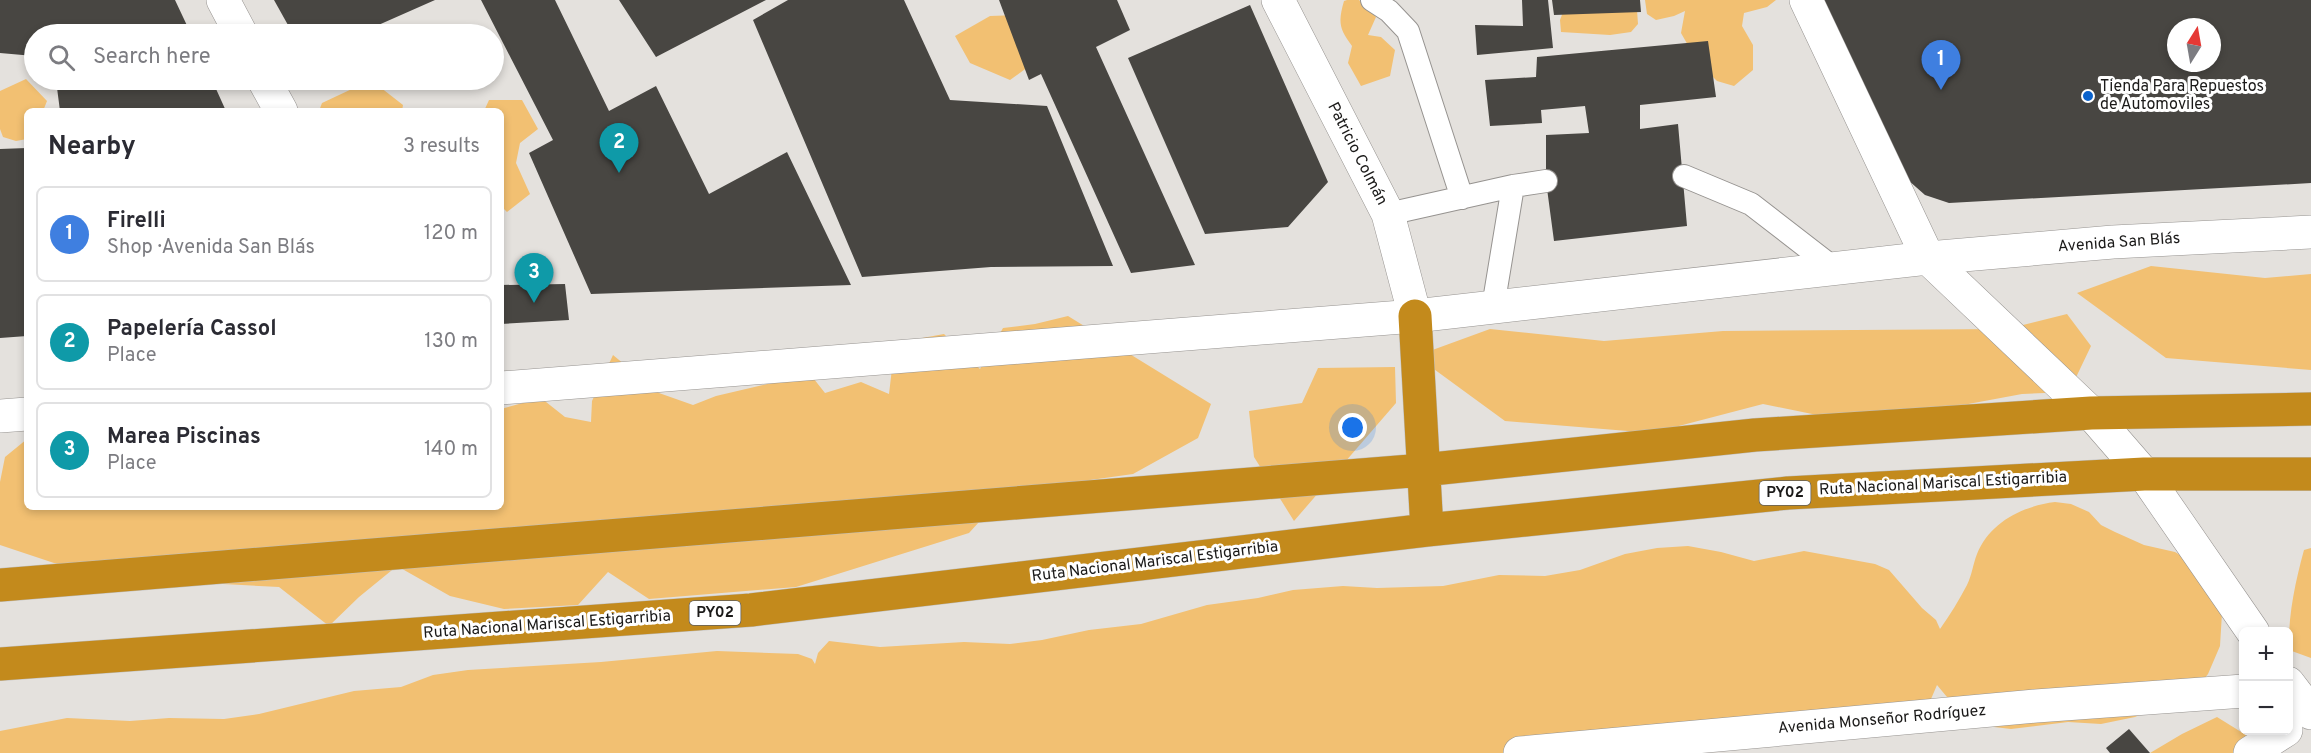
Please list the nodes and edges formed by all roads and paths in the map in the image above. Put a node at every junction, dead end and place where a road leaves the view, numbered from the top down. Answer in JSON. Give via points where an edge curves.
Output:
{"nodes":[{"id":1,"x":223,"y":0,"type":"edge"},
{"id":2,"x":1278,"y":0,"type":"edge"},
{"id":3,"x":1372,"y":0,"type":"edge"},
{"id":4,"x":1806,"y":0,"type":"edge"},
{"id":5,"x":236,"y":24,"type":"edge"},
{"id":6,"x":269,"y":90,"type":"edge"},
{"id":7,"x":278,"y":108,"type":"edge"},
{"id":8,"x":1684,"y":176,"type":"dead end"},
{"id":9,"x":1546,"y":182,"type":"dead end"},
{"id":10,"x":1513,"y":186,"type":"junction"},
{"id":11,"x":1462,"y":198,"type":"junction"},
{"id":12,"x":1388,"y":214,"type":"junction"},
{"id":13,"x":2311,"y":232,"type":"edge"},
{"id":14,"x":1928,"y":258,"type":"junction"},
{"id":15,"x":1835,"y":269,"type":"junction"},
{"id":16,"x":1493,"y":307,"type":"junction"},
{"id":17,"x":1415,"y":316,"type":"junction"},
{"id":18,"x":504,"y":388,"type":"edge"},
{"id":19,"x":2311,"y":409,"type":"edge"},
{"id":20,"x":2091,"y":413,"type":"junction"},
{"id":21,"x":24,"y":414,"type":"edge"},
{"id":22,"x":0,"y":416,"type":"edge"},
{"id":23,"x":1423,"y":470,"type":"junction"},
{"id":24,"x":2144,"y":474,"type":"junction"},
{"id":25,"x":2311,"y":474,"type":"edge"},
{"id":26,"x":1426,"y":530,"type":"junction"},
{"id":27,"x":0,"y":585,"type":"edge"},
{"id":28,"x":2250,"y":627,"type":"edge"},
{"id":29,"x":0,"y":664,"type":"edge"},
{"id":30,"x":2239,"y":692,"type":"edge"},
{"id":31,"x":2300,"y":696,"type":"edge"},
{"id":32,"x":2293,"y":714,"type":"edge"},
{"id":33,"x":2279,"y":735,"type":"edge"},
{"id":34,"x":1520,"y":753,"type":"edge"},
{"id":35,"x":2250,"y":753,"type":"edge"}],
"edges":[{"from":1,"to":5,"type":"street"},
{"from":2,"to":12,"type":"street","name":"Patricio Colmán"},
{"from":3,"to":11,"type":"lane","via":[[1408,31]]},
{"from":4,"to":14,"type":"street"},
{"from":6,"to":7,"type":"street"},
{"from":8,"to":15,"type":"lane","via":[[1751,204]]},
{"from":9,"to":10,"type":"lane"},
{"from":10,"to":11,"type":"lane"},
{"from":10,"to":16,"type":"lane"},
{"from":11,"to":12,"type":"lane"},
{"from":12,"to":17,"type":"street","name":"Patricio Colmán"},
{"from":13,"to":14,"type":"street","name":"Avenida San Blás","via":[[2113,242]]},
{"from":14,"to":15,"type":"street","name":"Avenida San Blás"},
{"from":14,"to":20,"type":"street"},
{"from":15,"to":16,"type":"street","name":"Avenida San Blás"},
{"from":16,"to":17,"type":"street","name":"Avenida San Blás"},
{"from":17,"to":18,"type":"street","name":"Avenida San Blás"},
{"from":17,"to":23,"type":"highway"},
{"from":19,"to":20,"type":"highway"},
{"from":20,"to":23,"type":"highway","via":[[1755,435]]},
{"from":20,"to":24,"type":"street"},
{"from":21,"to":22,"type":"street"},
{"from":23,"to":26,"type":"highway"},
{"from":23,"to":27,"type":"highway"},
{"from":24,"to":25,"type":"highway","name":"Ruta Nacional Mariscal Estigarribia","number":"PY02"},
{"from":24,"to":26,"type":"highway","name":"Ruta Nacional Mariscal Estigarribia","number":"PY02","via":[[1788,493]]},
{"from":24,"to":28,"type":"street"},
{"from":26,"to":29,"type":"highway","name":"Ruta Nacional Mariscal Estigarribia","number":"PY02","via":[[752,610]]},
{"from":30,"to":34,"type":"street","name":"Avenida Monseñor Rodríguez","via":[[2036,706]]},
{"from":31,"to":32,"type":"street"},
{"from":33,"to":35,"type":"street"}]}
